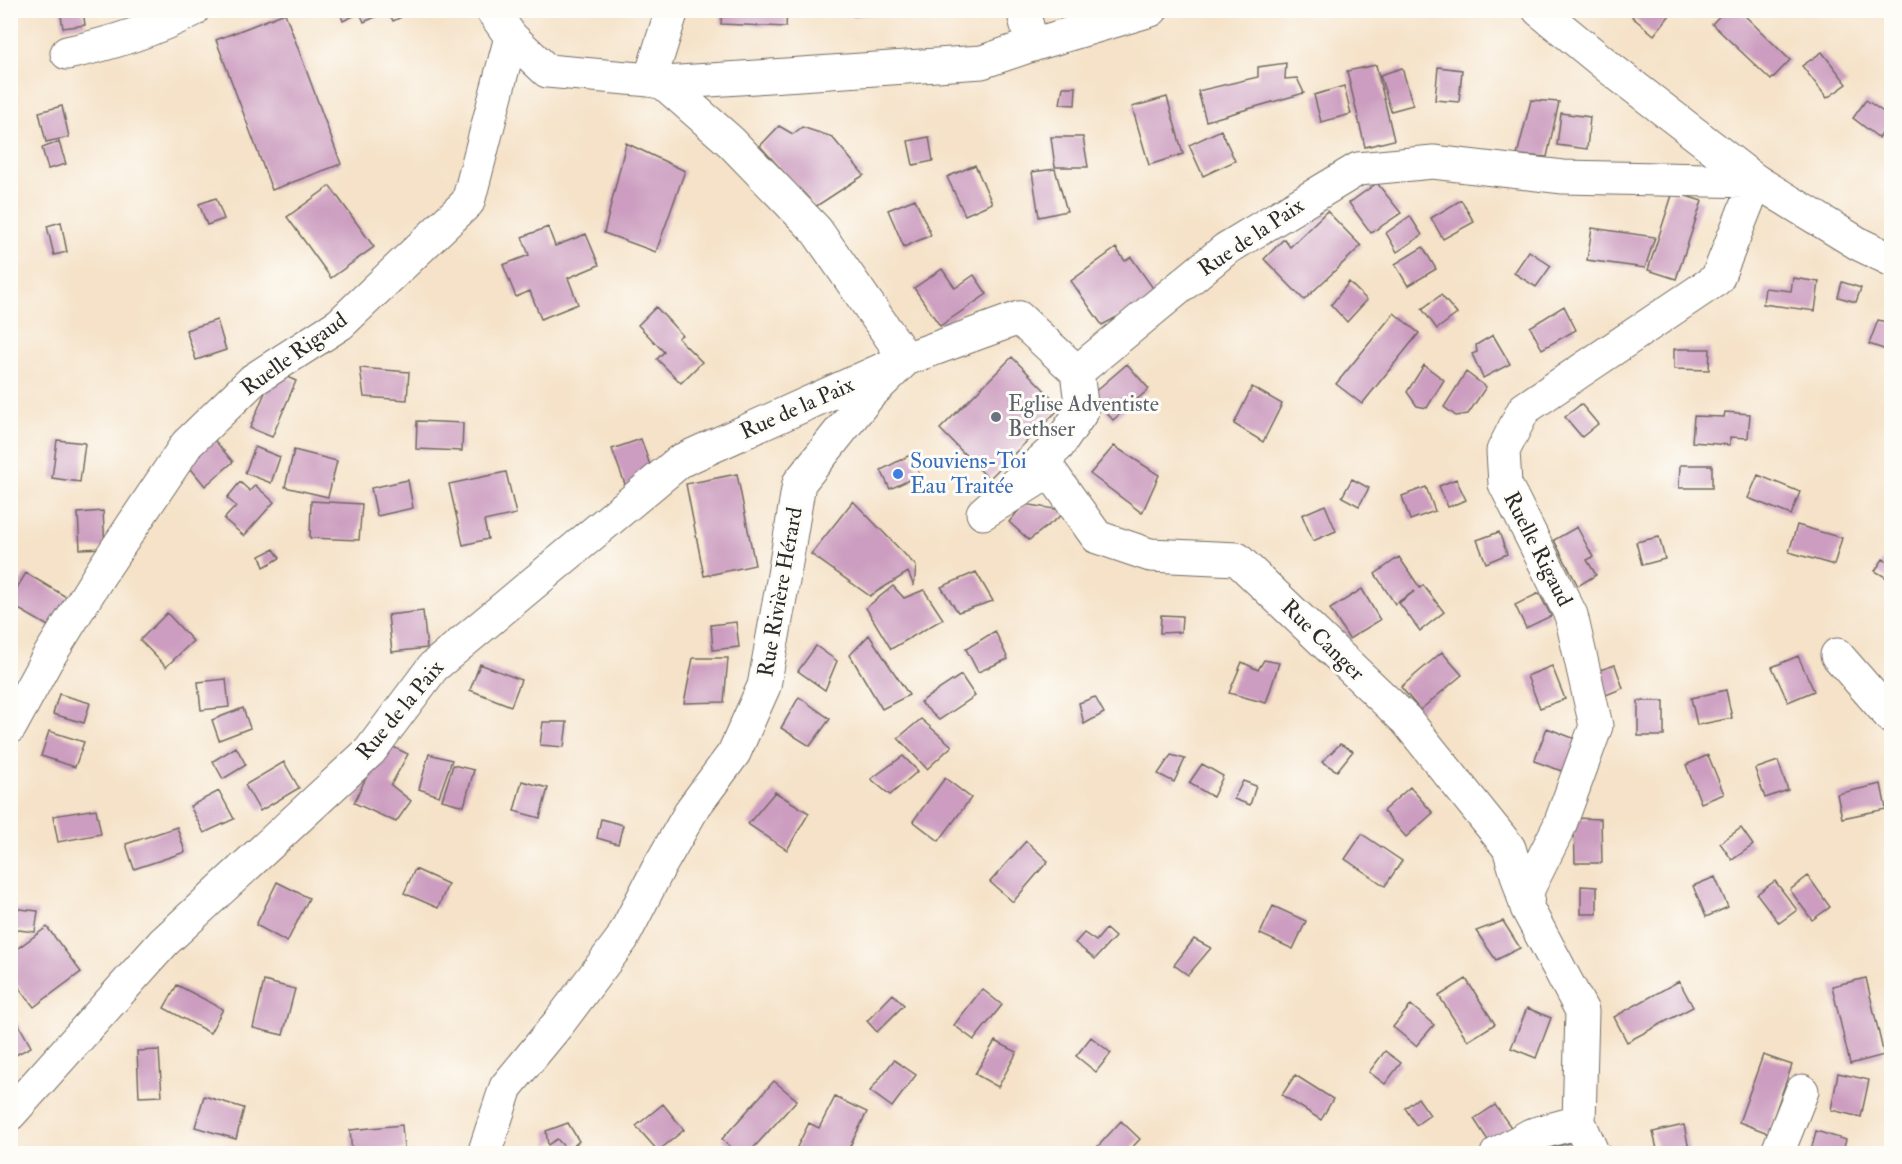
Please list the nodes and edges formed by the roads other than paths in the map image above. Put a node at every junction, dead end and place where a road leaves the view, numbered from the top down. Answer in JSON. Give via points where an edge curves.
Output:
{"nodes":[{"id":1,"x":194,"y":10,"type":"edge"},
{"id":2,"x":672,"y":10,"type":"edge"},
{"id":3,"x":1023,"y":10,"type":"edge"},
{"id":4,"x":1151,"y":10,"type":"edge"},
{"id":5,"x":1539,"y":10,"type":"edge"},
{"id":6,"x":502,"y":24,"type":"edge"},
{"id":7,"x":1032,"y":45,"type":"junction"},
{"id":8,"x":67,"y":53,"type":"dead end"},
{"id":9,"x":657,"y":82,"type":"junction"},
{"id":10,"x":1756,"y":181,"type":"junction"},
{"id":11,"x":1892,"y":260,"type":"edge"},
{"id":12,"x":906,"y":359,"type":"junction"},
{"id":13,"x":1077,"y":372,"type":"junction"},
{"id":14,"x":1837,"y":655,"type":"dead end"},
{"id":15,"x":1892,"y":718,"type":"edge"},
{"id":16,"x":10,"y":727,"type":"edge"},
{"id":17,"x":1527,"y":908,"type":"junction"},
{"id":18,"x":1802,"y":1091,"type":"dead end"},
{"id":19,"x":10,"y":1114,"type":"edge"},
{"id":20,"x":1580,"y":1122,"type":"junction"},
{"id":21,"x":484,"y":1154,"type":"edge"},
{"id":22,"x":1497,"y":1154,"type":"edge"},
{"id":23,"x":1593,"y":1154,"type":"edge"},
{"id":24,"x":1777,"y":1154,"type":"edge"}],
"edges":[{"from":1,"to":8,"type":"street","via":[[134,34]]},
{"from":2,"to":9,"type":"street"},
{"from":3,"to":7,"type":"street"},
{"from":4,"to":7,"type":"street"},
{"from":5,"to":10,"type":"street"},
{"from":6,"to":9,"type":"street","via":[[547,71]]},
{"from":6,"to":16,"type":"street","name":"Ruelle Rigaud","via":[[468,202],[340,324],[253,380],[187,444],[46,661]]},
{"from":7,"to":9,"type":"street","via":[[982,62]]},
{"from":9,"to":12,"type":"street","via":[[731,142],[816,230]]},
{"from":10,"to":11,"type":"street","via":[[1858,244]]},
{"from":10,"to":13,"type":"street","name":"Rue de la Paix","via":[[1563,177],[1433,162],[1358,168],[1226,249]]},
{"from":10,"to":17,"type":"street","name":"Ruelle Rigaud","via":[[1717,279],[1524,409],[1503,451],[1505,484],[1571,615],[1596,726],[1558,827],[1527,889]]},
{"from":12,"to":13,"type":"street","name":"Rue de la Paix","via":[[1019,318]]},
{"from":12,"to":19,"type":"street","name":"Rue de la Paix","via":[[680,461],[433,667],[370,751],[164,942]]},
{"from":12,"to":21,"type":"street","name":"Rue Rivière Hérard","via":[[869,395],[799,483],[764,686],[734,753],[693,808],[622,939],[506,1087]]},
{"from":13,"to":17,"type":"street","name":"Rue Canger","via":[[1082,411],[1058,446],[982,513],[1050,471],[1097,537],[1150,555],[1237,559],[1406,720],[1509,848]]},
{"from":14,"to":15,"type":"street"},
{"from":17,"to":20,"type":"street","name":"Rue Canger","via":[[1582,1011]]},
{"from":18,"to":24,"type":"street"},
{"from":20,"to":22,"type":"street","via":[[1531,1135]]},
{"from":20,"to":23,"type":"street","name":"Rue Canger"}]}
